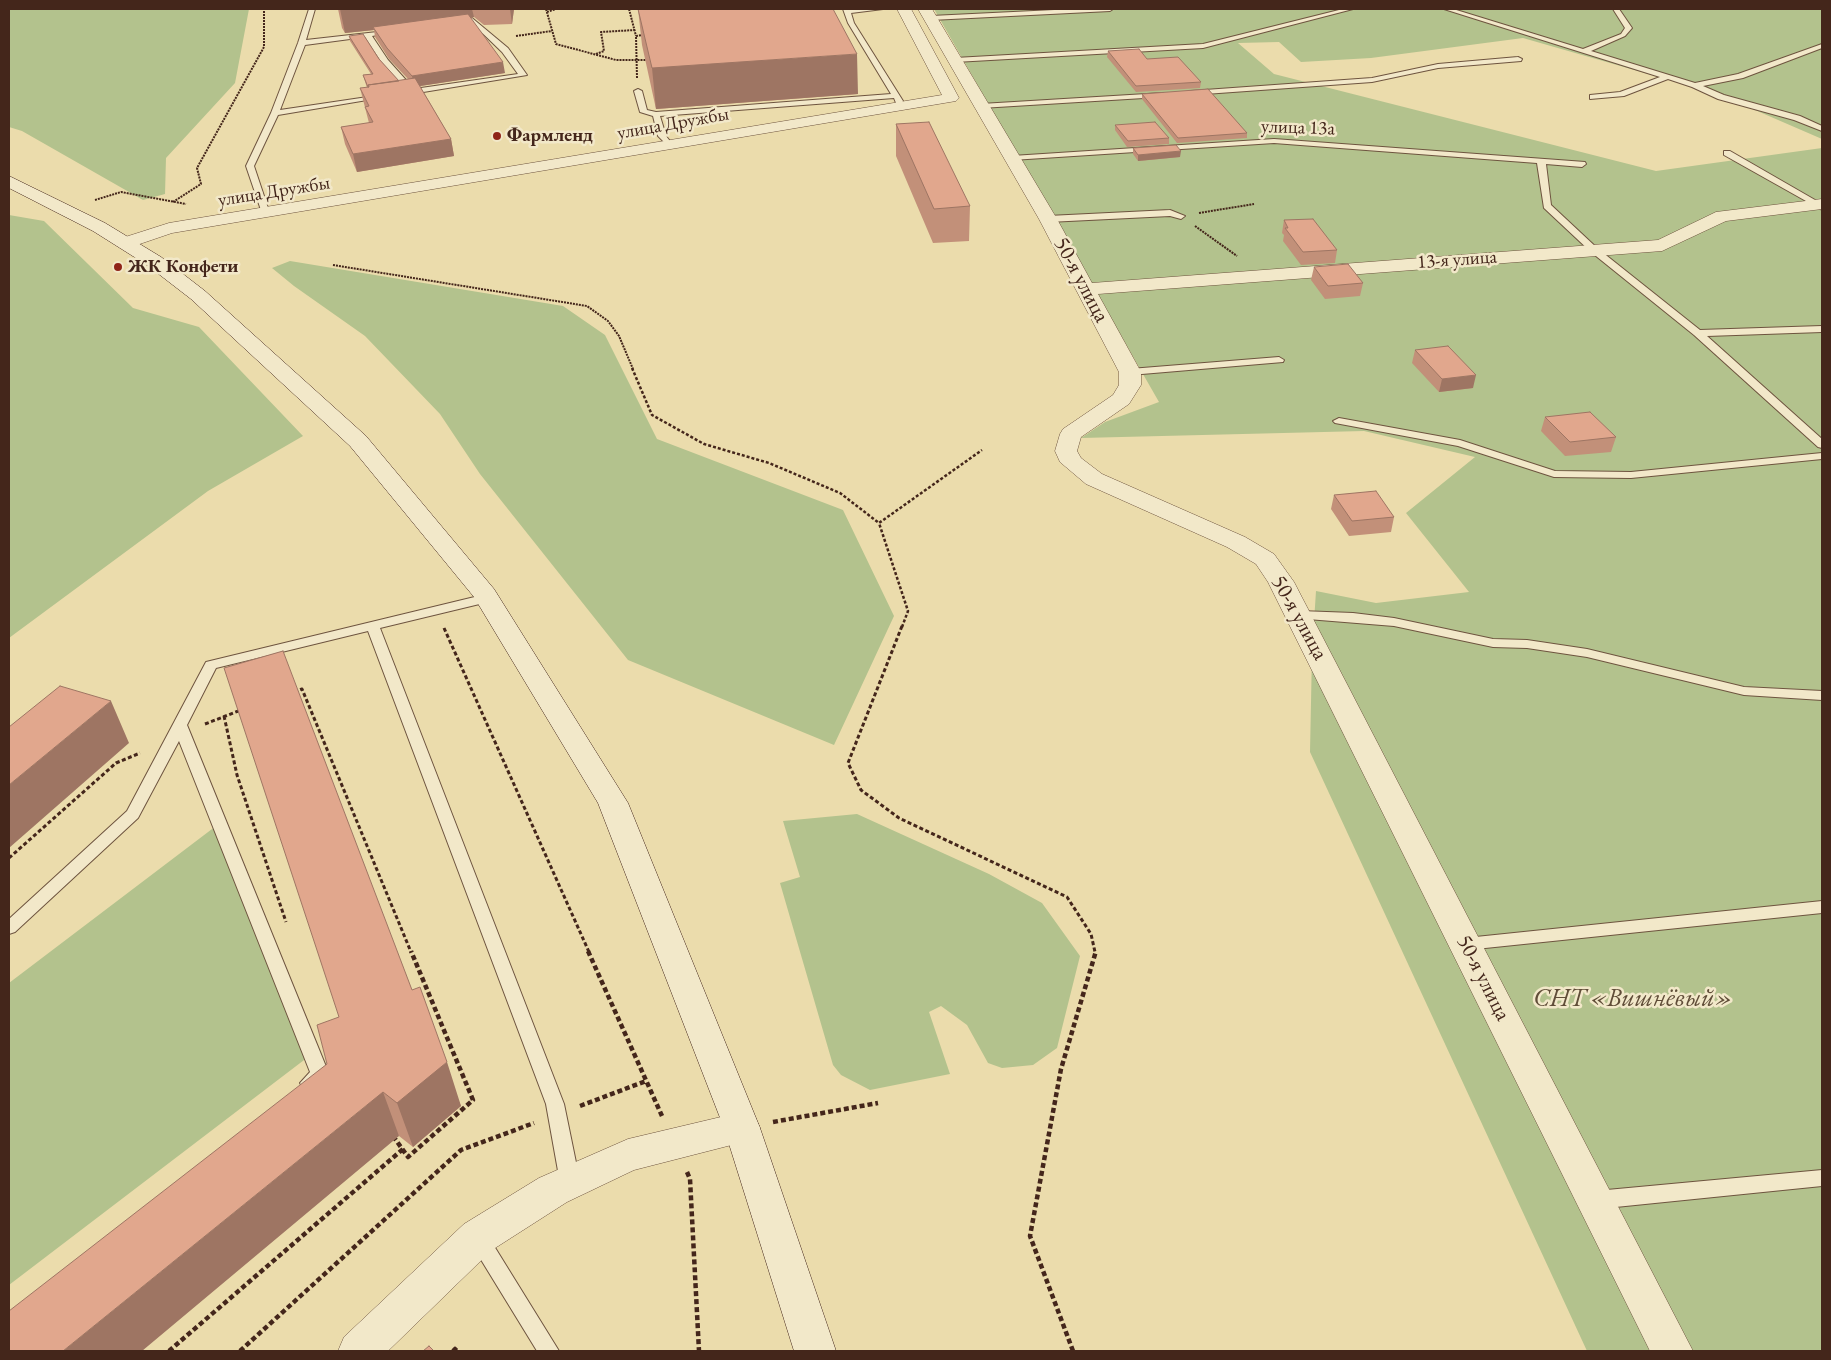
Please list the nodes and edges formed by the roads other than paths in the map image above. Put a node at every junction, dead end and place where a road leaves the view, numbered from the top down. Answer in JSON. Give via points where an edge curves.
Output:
{"nodes":[{"id":1,"x":312,"y":9,"type":"edge"},
{"id":2,"x":880,"y":9,"type":"edge"},
{"id":3,"x":904,"y":9,"type":"edge"},
{"id":4,"x":1110,"y":9,"type":"edge"},
{"id":5,"x":1350,"y":9,"type":"edge"},
{"id":6,"x":1447,"y":9,"type":"edge"},
{"id":7,"x":1616,"y":9,"type":"edge"},
{"id":8,"x":846,"y":10,"type":"edge"},
{"id":9,"x":928,"y":13,"type":"edge"},
{"id":10,"x":444,"y":24,"type":"edge"},
{"id":11,"x":405,"y":29,"type":"edge"},
{"id":12,"x":367,"y":34,"type":"junction"},
{"id":13,"x":302,"y":43,"type":"junction"},
{"id":14,"x":1822,"y":46,"type":"edge"},
{"id":15,"x":1586,"y":50,"type":"junction"},
{"id":16,"x":1518,"y":59,"type":"dead end"},
{"id":17,"x":955,"y":60,"type":"junction"},
{"id":18,"x":1666,"y":77,"type":"junction"},
{"id":19,"x":1695,"y":85,"type":"junction"},
{"id":20,"x":638,"y":91,"type":"road end"},
{"id":21,"x":412,"y":92,"type":"junction"},
{"id":22,"x":1184,"y":93,"type":"edge"},
{"id":23,"x":1165,"y":95,"type":"edge"},
{"id":24,"x":1593,"y":97,"type":"dead end"},
{"id":25,"x":898,"y":100,"type":"junction"},
{"id":26,"x":981,"y":106,"type":"junction"},
{"id":27,"x":275,"y":113,"type":"junction"},
{"id":28,"x":656,"y":114,"type":"junction"},
{"id":29,"x":1822,"y":130,"type":"edge"},
{"id":30,"x":669,"y":145,"type":"junction"},
{"id":31,"x":1727,"y":153,"type":"dead end"},
{"id":32,"x":1012,"y":158,"type":"junction"},
{"id":33,"x":1541,"y":161,"type":"junction"},
{"id":34,"x":1582,"y":164,"type":"dead end"},
{"id":35,"x":9,"y":181,"type":"edge"},
{"id":36,"x":1821,"y":205,"type":"edge"},
{"id":37,"x":266,"y":214,"type":"junction"},
{"id":38,"x":1181,"y":216,"type":"road end"},
{"id":39,"x":1048,"y":219,"type":"junction"},
{"id":40,"x":125,"y":243,"type":"junction"},
{"id":41,"x":1594,"y":250,"type":"junction"},
{"id":42,"x":1086,"y":289,"type":"junction"},
{"id":43,"x":1822,"y":330,"type":"edge"},
{"id":44,"x":1698,"y":333,"type":"junction"},
{"id":45,"x":1279,"y":360,"type":"dead end"},
{"id":46,"x":1130,"y":372,"type":"junction"},
{"id":47,"x":1339,"y":420,"type":"dead end"},
{"id":48,"x":1822,"y":445,"type":"edge"},
{"id":49,"x":1822,"y":456,"type":"edge"},
{"id":50,"x":487,"y":598,"type":"junction"},
{"id":51,"x":1300,"y":615,"type":"junction"},
{"id":52,"x":373,"y":626,"type":"junction"},
{"id":53,"x":1822,"y":696,"type":"edge"},
{"id":54,"x":180,"y":726,"type":"junction"},
{"id":55,"x":1822,"y":907,"type":"edge"},
{"id":56,"x":9,"y":928,"type":"edge"},
{"id":57,"x":1466,"y":944,"type":"junction"},
{"id":58,"x":297,"y":1093,"type":"edge"},
{"id":59,"x":742,"y":1128,"type":"junction"},
{"id":60,"x":1822,"y":1178,"type":"edge"},
{"id":61,"x":570,"y":1182,"type":"junction"},
{"id":62,"x":1596,"y":1200,"type":"junction"},
{"id":63,"x":478,"y":1238,"type":"junction"},
{"id":64,"x":359,"y":1351,"type":"edge"},
{"id":65,"x":549,"y":1351,"type":"edge"},
{"id":66,"x":815,"y":1351,"type":"edge"},
{"id":67,"x":1672,"y":1351,"type":"edge"}],
"edges":[{"from":1,"to":13,"type":"lane"},
{"from":2,"to":8,"type":"lane"},
{"from":3,"to":25,"type":"street","name":"улица Дружбы","via":[[951,98]]},
{"from":4,"to":9,"type":"lane"},
{"from":5,"to":17,"type":"lane","via":[[1203,46]]},
{"from":6,"to":15,"type":"lane","via":[[1556,44]]},
{"from":7,"to":15,"type":"lane","via":[[1629,28],[1623,35]]},
{"from":8,"to":25,"type":"lane"},
{"from":9,"to":17,"type":"street","name":"50-я улица"},
{"from":10,"to":21,"type":"lane","via":[[472,20],[505,50],[523,75]]},
{"from":11,"to":12,"type":"lane"},
{"from":12,"to":13,"type":"lane"},
{"from":12,"to":21,"type":"lane"},
{"from":13,"to":27,"type":"lane"},
{"from":14,"to":19,"type":"lane","via":[[1740,76]]},
{"from":15,"to":18,"type":"lane"},
{"from":16,"to":22,"type":"lane","via":[[1438,66],[1372,80]]},
{"from":17,"to":26,"type":"street","name":"50-я улица"},
{"from":18,"to":19,"type":"lane"},
{"from":18,"to":24,"type":"lane","via":[[1621,94]]},
{"from":19,"to":29,"type":"lane","via":[[1721,97],[1797,118]]},
{"from":20,"to":28,"type":"lane","via":[[644,112]]},
{"from":21,"to":27,"type":"lane"},
{"from":23,"to":26,"type":"lane"},
{"from":25,"to":28,"type":"lane"},
{"from":25,"to":30,"type":"street","name":"улица Дружбы"},
{"from":26,"to":32,"type":"street","name":"50-я улица"},
{"from":27,"to":37,"type":"lane","via":[[250,166]]},
{"from":28,"to":30,"type":"lane","via":[[662,136]]},
{"from":30,"to":37,"type":"street","name":"улица Дружбы"},
{"from":31,"to":36,"type":"lane"},
{"from":32,"to":33,"type":"lane","name":"улица 13а","via":[[1274,141]]},
{"from":32,"to":39,"type":"street","name":"50-я улица"},
{"from":33,"to":34,"type":"lane","name":"улица 13а"},
{"from":33,"to":41,"type":"lane","via":[[1548,206]]},
{"from":35,"to":40,"type":"street"},
{"from":36,"to":41,"type":"street","name":"13-я улица","via":[[1722,216],[1662,245]]},
{"from":37,"to":40,"type":"street","name":"улица Дружбы","via":[[169,228]]},
{"from":38,"to":39,"type":"lane","via":[[1170,213]]},
{"from":39,"to":42,"type":"street","name":"50-я улица"},
{"from":40,"to":50,"type":"street","via":[[154,260],[198,295],[358,441]]},
{"from":41,"to":42,"type":"street","name":"13-я улица"},
{"from":41,"to":44,"type":"lane"},
{"from":42,"to":46,"type":"street","name":"50-я улица"},
{"from":43,"to":44,"type":"lane"},
{"from":44,"to":48,"type":"lane"},
{"from":45,"to":46,"type":"lane"},
{"from":46,"to":51,"type":"street","name":"50-я улица","via":[[1130,386],[1121,399],[1071,434],[1066,451],[1071,462],[1094,479],[1236,542],[1265,559]]},
{"from":47,"to":49,"type":"lane","via":[[1460,442],[1554,474],[1631,475]]},
{"from":50,"to":52,"type":"lane"},
{"from":50,"to":59,"type":"street","via":[[613,803]]},
{"from":51,"to":53,"type":"lane","via":[[1394,622],[1493,643],[1527,644],[1587,653],[1744,691]]},
{"from":51,"to":57,"type":"street","name":"50-я улица"},
{"from":52,"to":54,"type":"lane","via":[[211,665]]},
{"from":52,"to":61,"type":"lane","via":[[555,1104]]},
{"from":54,"to":56,"type":"lane","via":[[133,814]]},
{"from":54,"to":58,"type":"lane","via":[[320,1074]]},
{"from":55,"to":57,"type":"lane"},
{"from":57,"to":62,"type":"street","name":"50-я улица"},
{"from":59,"to":61,"type":"street","via":[[628,1155]]},
{"from":59,"to":66,"type":"street"},
{"from":60,"to":62,"type":"lane"},
{"from":61,"to":63,"type":"street"},
{"from":62,"to":67,"type":"street","name":"50-я улица"},
{"from":63,"to":64,"type":"street"},
{"from":63,"to":65,"type":"lane"}]}
